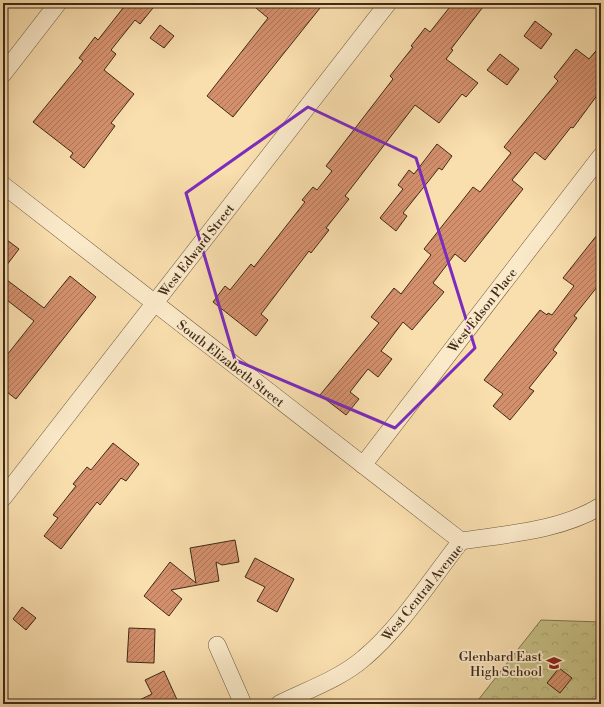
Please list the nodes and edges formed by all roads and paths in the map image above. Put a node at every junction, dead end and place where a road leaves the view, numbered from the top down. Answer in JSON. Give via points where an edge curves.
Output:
{"nodes":[{"id":1,"x":58,"y":3,"type":"edge"},
{"id":2,"x":388,"y":3,"type":"edge"},
{"id":3,"x":3,"y":74,"type":"edge"},
{"id":4,"x":601,"y":156,"type":"edge"},
{"id":5,"x":3,"y":185,"type":"edge"},
{"id":6,"x":154,"y":304,"type":"junction"},
{"id":7,"x":363,"y":464,"type":"junction"},
{"id":8,"x":3,"y":498,"type":"edge"},
{"id":9,"x":601,"y":506,"type":"edge"},
{"id":10,"x":461,"y":541,"type":"junction"},
{"id":11,"x":217,"y":645,"type":"dead end"},
{"id":12,"x":243,"y":704,"type":"edge"},
{"id":13,"x":279,"y":704,"type":"edge"}],
"edges":[{"from":1,"to":3,"type":"street"},
{"from":2,"to":6,"type":"street","name":"West Edward Street"},
{"from":4,"to":7,"type":"street","name":"West Edson Place"},
{"from":5,"to":6,"type":"street","name":"South Elizabeth Street"},
{"from":6,"to":7,"type":"street","name":"South Elizabeth Street"},
{"from":6,"to":8,"type":"street","name":"West Edward Street"},
{"from":7,"to":10,"type":"street","name":"South Elizabeth Street"},
{"from":9,"to":10,"type":"street","name":"West Central Avenue","via":[[555,525]]},
{"from":10,"to":13,"type":"street","name":"West Central Avenue","via":[[390,632],[364,658],[335,677]]},
{"from":11,"to":12,"type":"street"}]}
